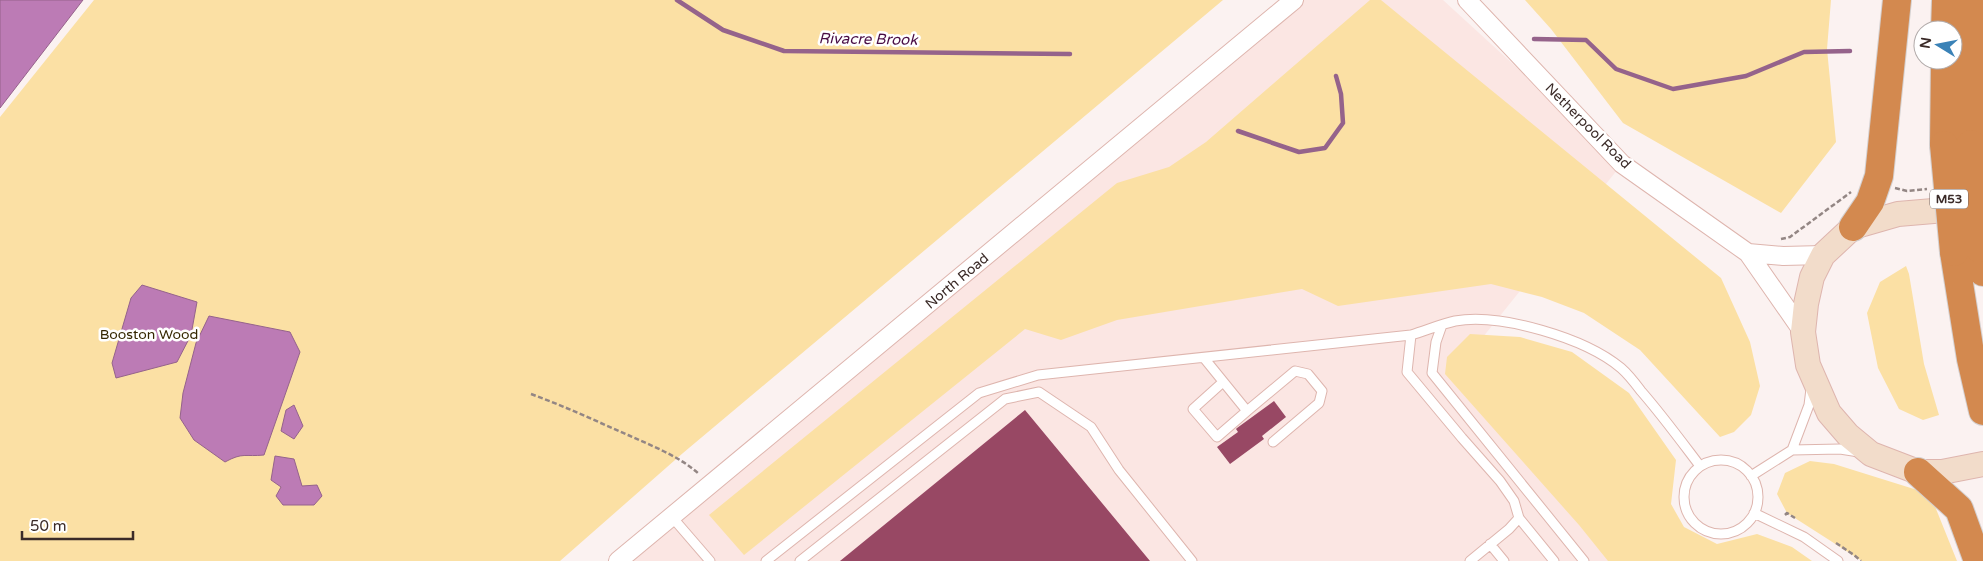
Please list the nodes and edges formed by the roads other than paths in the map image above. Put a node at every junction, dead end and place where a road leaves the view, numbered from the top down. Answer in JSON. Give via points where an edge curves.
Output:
{"nodes":[{"id":1,"x":1294,"y":0,"type":"edge"},
{"id":2,"x":1467,"y":0,"type":"edge"},
{"id":3,"x":1897,"y":0,"type":"edge"},
{"id":4,"x":1946,"y":0,"type":"edge"},
{"id":5,"x":1969,"y":0,"type":"edge"},
{"id":6,"x":1945,"y":20,"type":"edge"},
{"id":7,"x":1945,"y":70,"type":"edge"},
{"id":8,"x":1983,"y":207,"type":"edge"},
{"id":9,"x":1853,"y":227,"type":"junction"},
{"id":10,"x":1748,"y":253,"type":"junction"},
{"id":11,"x":1823,"y":255,"type":"junction"},
{"id":12,"x":1972,"y":257,"type":"edge"},
{"id":13,"x":1442,"y":325,"type":"junction"},
{"id":14,"x":1803,"y":332,"type":"junction"},
{"id":15,"x":1411,"y":335,"type":"junction"},
{"id":16,"x":1204,"y":358,"type":"junction"},
{"id":17,"x":1813,"y":380,"type":"junction"},
{"id":18,"x":1223,"y":382,"type":"junction"},
{"id":19,"x":1983,"y":411,"type":"edge"},
{"id":20,"x":1246,"y":412,"type":"junction"},
{"id":21,"x":1273,"y":442,"type":"dead end"},
{"id":22,"x":1792,"y":450,"type":"junction"},
{"id":23,"x":1871,"y":454,"type":"junction"},
{"id":24,"x":1983,"y":464,"type":"edge"},
{"id":25,"x":1700,"y":466,"type":"junction"},
{"id":26,"x":1918,"y":472,"type":"junction"},
{"id":27,"x":1751,"y":476,"type":"junction"},
{"id":28,"x":1754,"y":513,"type":"junction"},
{"id":29,"x":672,"y":517,"type":"junction"},
{"id":30,"x":1519,"y":518,"type":"junction"},
{"id":31,"x":1490,"y":544,"type":"junction"},
{"id":32,"x":618,"y":561,"type":"edge"},
{"id":33,"x":710,"y":561,"type":"edge"},
{"id":34,"x":766,"y":561,"type":"edge"},
{"id":35,"x":800,"y":561,"type":"edge"},
{"id":36,"x":1192,"y":561,"type":"edge"},
{"id":37,"x":1470,"y":561,"type":"edge"},
{"id":38,"x":1504,"y":561,"type":"edge"},
{"id":39,"x":1554,"y":561,"type":"edge"},
{"id":40,"x":1584,"y":561,"type":"edge"},
{"id":41,"x":1838,"y":561,"type":"edge"},
{"id":42,"x":1978,"y":561,"type":"edge"}],
"edges":[{"from":1,"to":29,"type":"street","name":"North Road"},
{"from":2,"to":10,"type":"street","name":"Netherpool Road","via":[[1622,164]]},
{"from":3,"to":9,"type":"highway","via":[[1879,176],[1870,202]]},
{"from":4,"to":6,"type":"highway"},
{"from":5,"to":12,"type":"highway","number":"M53","bridge":true},
{"from":7,"to":12,"type":"highway","number":"M53","bridge":true,"via":[[1944,145]]},
{"from":8,"to":9,"type":"main road","via":[[1898,214]]},
{"from":9,"to":11,"type":"main road"},
{"from":10,"to":11,"type":"street"},
{"from":10,"to":14,"type":"street","name":"Netherpool Road"},
{"from":11,"to":14,"type":"main road","via":[[1812,277]]},
{"from":12,"to":19,"type":"highway","number":"M53","via":[[1971,359]]},
{"from":13,"to":15,"type":"lane"},
{"from":13,"to":25,"type":"lane","via":[[1455,321],[1491,320],[1526,326],[1597,352],[1622,368]]},
{"from":13,"to":40,"type":"lane","via":[[1432,373]]},
{"from":14,"to":17,"type":"main road"},
{"from":15,"to":16,"type":"lane"},
{"from":15,"to":30,"type":"lane","via":[[1407,372],[1500,481],[1514,501]]},
{"from":16,"to":18,"type":"lane"},
{"from":16,"to":34,"type":"lane","via":[[1038,376],[979,393]]},
{"from":17,"to":22,"type":"lane","via":[[1809,405]]},
{"from":17,"to":23,"type":"main road","via":[[1829,413]]},
{"from":18,"to":20,"type":"lane"},
{"from":18,"to":20,"type":"lane","via":[[1193,409],[1217,437]]},
{"from":20,"to":21,"type":"lane","via":[[1295,371],[1308,374],[1322,391],[1319,403]]},
{"from":22,"to":23,"type":"lane","via":[[1840,449]]},
{"from":22,"to":27,"type":"lane"},
{"from":23,"to":26,"type":"main road"},
{"from":24,"to":26,"type":"main road","via":[[1942,472]]},
{"from":25,"to":27,"type":"lane","via":[[1711,461],[1733,462]]},
{"from":25,"to":28,"type":"lane","via":[[1691,474],[1684,497],[1686,510],[1701,529],[1725,534],[1747,524]]},
{"from":26,"to":42,"type":"highway","via":[[1959,509]]},
{"from":27,"to":28,"type":"lane","via":[[1758,494]]},
{"from":28,"to":41,"type":"lane","via":[[1804,537]]},
{"from":29,"to":32,"type":"street","name":"North Road"},
{"from":29,"to":33,"type":"lane"},
{"from":30,"to":31,"type":"lane"},
{"from":30,"to":39,"type":"lane"},
{"from":31,"to":37,"type":"lane"},
{"from":31,"to":38,"type":"lane"},
{"from":35,"to":36,"type":"lane","via":[[1004,399],[1038,392],[1091,427],[1119,470]]}]}
